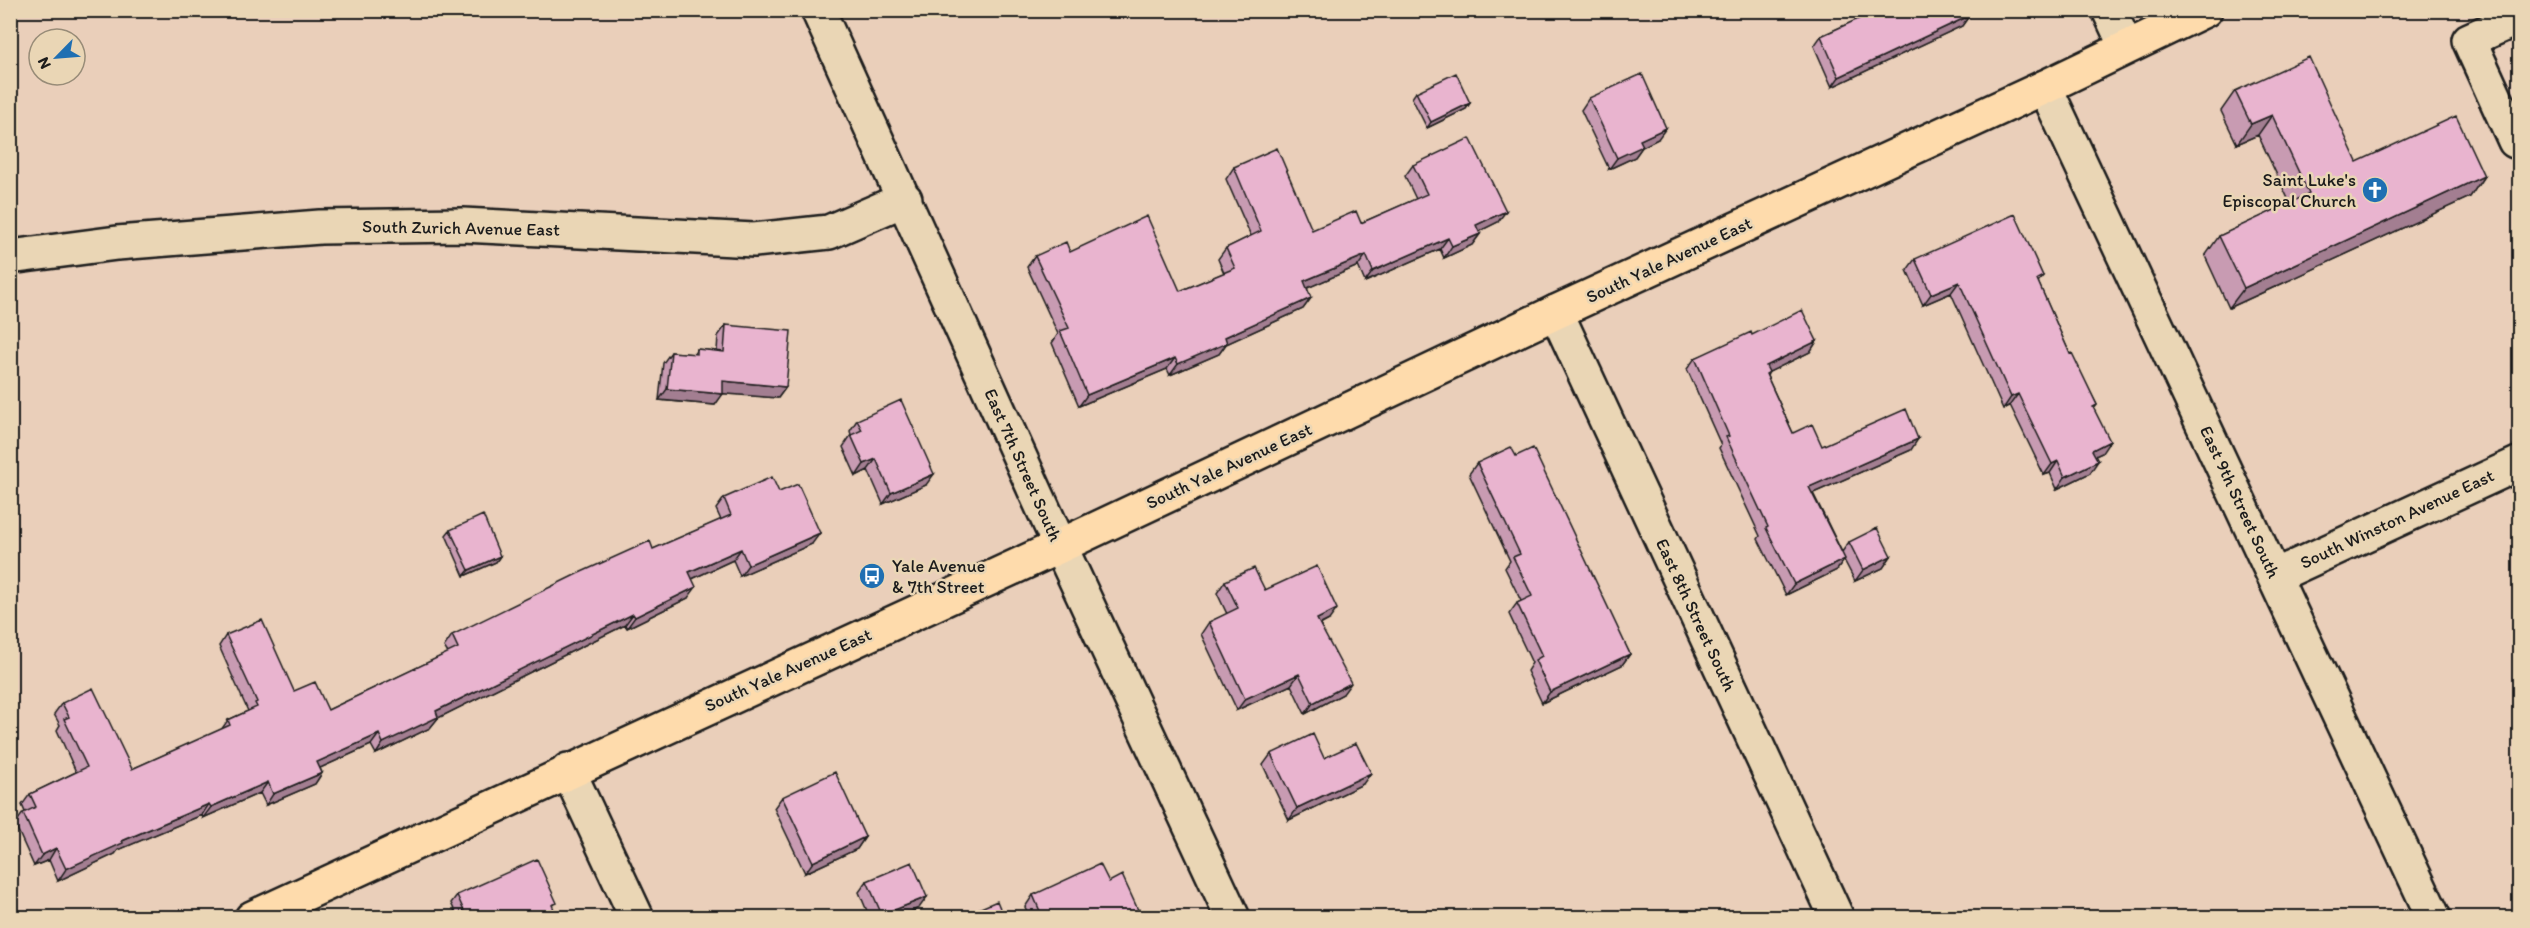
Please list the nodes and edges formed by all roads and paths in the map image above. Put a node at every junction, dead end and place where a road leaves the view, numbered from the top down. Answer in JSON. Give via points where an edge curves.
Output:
{"nodes":[{"id":1,"x":818,"y":10,"type":"edge"},
{"id":2,"x":2109,"y":10,"type":"edge"},
{"id":3,"x":2205,"y":10,"type":"edge"},
{"id":4,"x":2520,"y":17,"type":"edge"},
{"id":5,"x":2126,"y":47,"type":"junction"},
{"id":6,"x":2045,"y":87,"type":"junction"},
{"id":7,"x":2520,"y":139,"type":"edge"},
{"id":8,"x":905,"y":200,"type":"junction"},
{"id":9,"x":10,"y":256,"type":"edge"},
{"id":10,"x":1556,"y":312,"type":"junction"},
{"id":11,"x":2520,"y":463,"type":"edge"},
{"id":12,"x":1060,"y":546,"type":"junction"},
{"id":13,"x":2275,"y":576,"type":"junction"},
{"id":14,"x":568,"y":770,"type":"junction"},
{"id":15,"x":252,"y":918,"type":"edge"},
{"id":16,"x":637,"y":918,"type":"edge"},
{"id":17,"x":1233,"y":918,"type":"edge"},
{"id":18,"x":1837,"y":918,"type":"edge"},
{"id":19,"x":2434,"y":918,"type":"edge"}],
"edges":[{"from":1,"to":8,"type":"street","name":"East 7th Street South"},
{"from":2,"to":5,"type":"street"},
{"from":3,"to":5,"type":"main road","name":"South Yale Avenue East"},
{"from":4,"to":7,"type":"street","via":[[2469,40],[2515,141]]},
{"from":5,"to":6,"type":"main road","name":"South Yale Avenue East"},
{"from":6,"to":10,"type":"main road","name":"South Yale Avenue East"},
{"from":6,"to":13,"type":"street","name":"East 9th Street South"},
{"from":8,"to":9,"type":"street","name":"South Zurich Avenue East","via":[[829,232],[754,240],[463,225],[332,227],[117,243]]},
{"from":8,"to":12,"type":"street","name":"East 7th Street South"},
{"from":10,"to":12,"type":"main road","name":"South Yale Avenue East"},
{"from":10,"to":18,"type":"street","name":"East 8th Street South"},
{"from":11,"to":13,"type":"street","name":"South Winston Avenue East"},
{"from":12,"to":14,"type":"main road","name":"South Yale Avenue East"},
{"from":12,"to":17,"type":"street","name":"East 7th Street South"},
{"from":13,"to":19,"type":"street","name":"East 9th Street South"},
{"from":14,"to":15,"type":"main road","name":"South Yale Avenue East"},
{"from":14,"to":16,"type":"street"}]}
